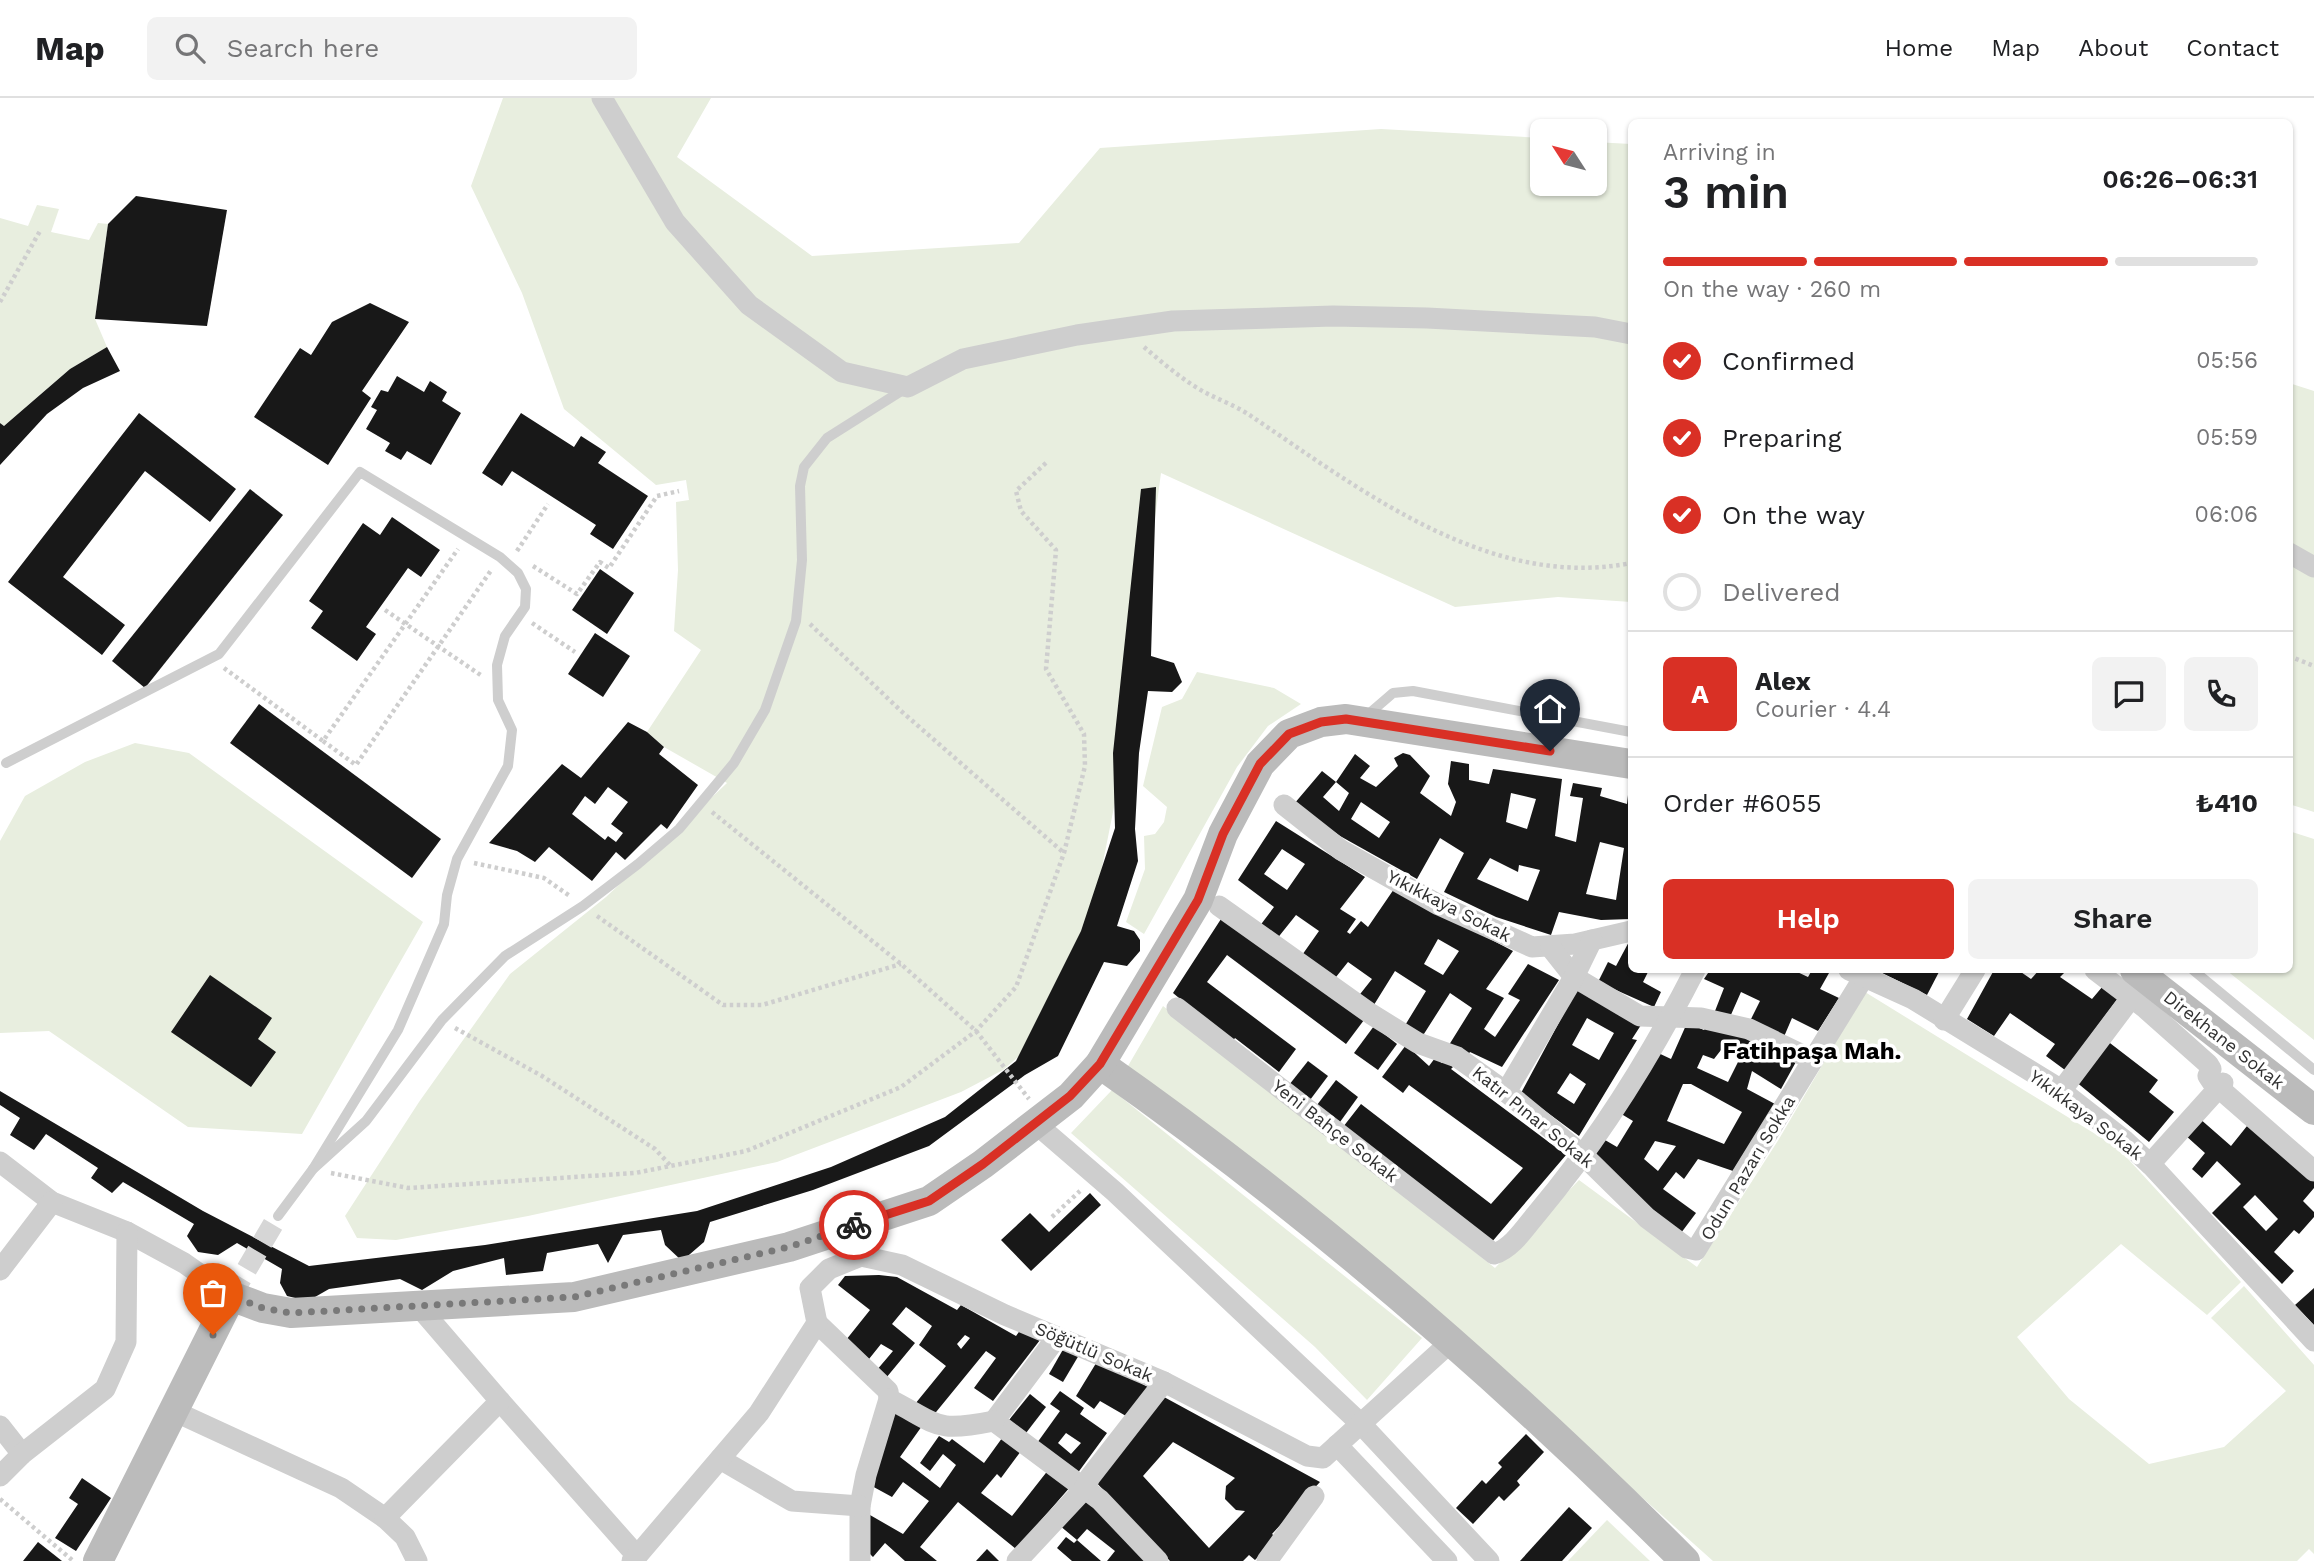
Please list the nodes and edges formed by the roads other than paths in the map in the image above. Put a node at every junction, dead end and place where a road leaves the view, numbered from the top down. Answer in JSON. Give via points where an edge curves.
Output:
{"nodes":[{"id":1,"x":602,"y":98,"type":"edge"},
{"id":2,"x":1628,"y":333,"type":"edge"},
{"id":3,"x":908,"y":387,"type":"junction"},
{"id":4,"x":2293,"y":556,"type":"edge"},
{"id":5,"x":2314,"y":567,"type":"edge"},
{"id":6,"x":1361,"y":721,"type":"junction"},
{"id":7,"x":1628,"y":731,"type":"edge"},
{"id":8,"x":6,"y":763,"type":"dead end"},
{"id":9,"x":1628,"y":764,"type":"edge"},
{"id":10,"x":1284,"y":805,"type":"dead end"},
{"id":11,"x":1219,"y":906,"type":"dead end"},
{"id":12,"x":1628,"y":932,"type":"edge"},
{"id":13,"x":1592,"y":940,"type":"junction"},
{"id":14,"x":1551,"y":948,"type":"junction"},
{"id":15,"x":1693,"y":973,"type":"edge"},
{"id":16,"x":1857,"y":973,"type":"edge"},
{"id":17,"x":1973,"y":973,"type":"edge"},
{"id":18,"x":2102,"y":973,"type":"edge"},
{"id":19,"x":2197,"y":973,"type":"edge"},
{"id":20,"x":1574,"y":977,"type":"junction"},
{"id":21,"x":2134,"y":986,"type":"edge"},
{"id":22,"x":1177,"y":1007,"type":"dead end"},
{"id":23,"x":1669,"y":1017,"type":"junction"},
{"id":24,"x":1944,"y":1020,"type":"junction"},
{"id":25,"x":1813,"y":1060,"type":"junction"},
{"id":26,"x":1100,"y":1064,"type":"junction"},
{"id":27,"x":2314,"y":1070,"type":"edge"},
{"id":28,"x":2220,"y":1085,"type":"junction"},
{"id":29,"x":2061,"y":1091,"type":"junction"},
{"id":30,"x":1506,"y":1092,"type":"junction"},
{"id":31,"x":2314,"y":1110,"type":"edge"},
{"id":32,"x":1035,"y":1115,"type":"junction"},
{"id":33,"x":1584,"y":1156,"type":"junction"},
{"id":34,"x":0,"y":1162,"type":"edge"},
{"id":35,"x":2150,"y":1164,"type":"junction"},
{"id":36,"x":313,"y":1169,"type":"junction"},
{"id":37,"x":2314,"y":1171,"type":"edge"},
{"id":38,"x":52,"y":1202,"type":"junction"},
{"id":39,"x":278,"y":1216,"type":"tunnel mouth"},
{"id":40,"x":127,"y":1232,"type":"junction"},
{"id":41,"x":1696,"y":1250,"type":"joint"},
{"id":42,"x":0,"y":1270,"type":"edge"},
{"id":43,"x":231,"y":1296,"type":"junction"},
{"id":44,"x":420,"y":1308,"type":"junction"},
{"id":45,"x":817,"y":1323,"type":"junction"},
{"id":46,"x":1058,"y":1337,"type":"junction"},
{"id":47,"x":1453,"y":1340,"type":"junction"},
{"id":48,"x":2314,"y":1341,"type":"edge"},
{"id":49,"x":1164,"y":1382,"type":"junction"},
{"id":50,"x":889,"y":1399,"type":"junction"},
{"id":51,"x":500,"y":1401,"type":"junction"},
{"id":52,"x":176,"y":1412,"type":"junction"},
{"id":53,"x":994,"y":1421,"type":"junction"},
{"id":54,"x":1361,"y":1424,"type":"junction"},
{"id":55,"x":0,"y":1426,"type":"edge"},
{"id":56,"x":1330,"y":1452,"type":"junction"},
{"id":57,"x":22,"y":1454,"type":"junction"},
{"id":58,"x":720,"y":1459,"type":"junction"},
{"id":59,"x":0,"y":1476,"type":"edge"},
{"id":60,"x":1085,"y":1488,"type":"junction"},
{"id":61,"x":1314,"y":1496,"type":"dead end"},
{"id":62,"x":860,"y":1506,"type":"junction"},
{"id":63,"x":385,"y":1518,"type":"junction"},
{"id":64,"x":634,"y":1558,"type":"edge"},
{"id":65,"x":98,"y":1561,"type":"edge"},
{"id":66,"x":417,"y":1561,"type":"edge"},
{"id":67,"x":860,"y":1561,"type":"edge"},
{"id":68,"x":1017,"y":1561,"type":"edge"},
{"id":69,"x":1158,"y":1561,"type":"edge"},
{"id":70,"x":1267,"y":1561,"type":"edge"},
{"id":71,"x":1447,"y":1561,"type":"edge"},
{"id":72,"x":1489,"y":1561,"type":"edge"},
{"id":73,"x":1685,"y":1561,"type":"edge"}],
"edges":[{"from":1,"to":3,"type":"street","via":[[675,222],[749,305],[842,372]]},
{"from":2,"to":3,"type":"street","via":[[1595,327],[1333,316],[1173,321],[963,359]]},
{"from":3,"to":36,"type":"lane","via":[[827,438],[803,467],[797,611],[765,710],[734,763],[679,829],[583,906],[505,956],[442,1020],[366,1121]]},
{"from":4,"to":5,"type":"street"},
{"from":6,"to":7,"type":"lane","via":[[1393,693],[1413,691]]},
{"from":6,"to":9,"type":"street"},
{"from":6,"to":26,"type":"street","via":[[1321,722],[1289,734],[1260,764],[1223,834],[1198,900]]},
{"from":8,"to":36,"type":"lane","via":[[219,654],[360,472],[500,557],[518,573],[526,589],[525,607],[505,636],[497,665],[498,700],[512,730],[508,766],[457,859],[444,924],[398,1030]]},
{"from":10,"to":14,"type":"street","name":"Yıkıkkaya Sokak","via":[[1341,850],[1439,905],[1532,947]]},
{"from":11,"to":30,"type":"street","name":"Katır Pınar Sokak","via":[[1371,1014],[1418,1043],[1457,1057]]},
{"from":12,"to":13,"type":"street","name":"Yıkıkkaya Sokak"},
{"from":13,"to":14,"type":"street","name":"Yıkıkkaya Sokak"},
{"from":13,"to":20,"type":"street"},
{"from":14,"to":20,"type":"street"},
{"from":15,"to":23,"type":"street"},
{"from":16,"to":24,"type":"street","name":"Yıkıkkaya Sokak","via":[[1913,999]]},
{"from":16,"to":25,"type":"street","name":"Odun Pazarı Sokka"},
{"from":17,"to":24,"type":"street"},
{"from":18,"to":21,"type":"street"},
{"from":19,"to":27,"type":"lane"},
{"from":20,"to":23,"type":"street","via":[[1640,1016]]},
{"from":20,"to":30,"type":"street"},
{"from":21,"to":28,"type":"street","via":[[2208,1065],[2208,1076]]},
{"from":21,"to":29,"type":"street"},
{"from":21,"to":31,"type":"street","name":"Direkhane Sokak"},
{"from":22,"to":33,"type":"street","name":"Yeni Bahçe Sokak","via":[[1494,1254],[1516,1238]]},
{"from":23,"to":25,"type":"street","via":[[1701,1018],[1749,1029]]},
{"from":23,"to":33,"type":"street"},
{"from":24,"to":29,"type":"street","name":"Yıkıkkaya Sokak"},
{"from":25,"to":41,"type":"street","name":"Odun Pazarı Sokka"},
{"from":26,"to":32,"type":"street","via":[[1070,1096]]},
{"from":26,"to":47,"type":"street","via":[[1280,1200]]},
{"from":28,"to":35,"type":"street"},
{"from":28,"to":37,"type":"street"},
{"from":29,"to":35,"type":"street","name":"Yıkıkkaya Sokak"},
{"from":30,"to":33,"type":"street","name":"Katır Pınar Sokak"},
{"from":32,"to":44,"type":"street","via":[[929,1201],[789,1247],[574,1297]]},
{"from":32,"to":54,"type":"street"},
{"from":33,"to":41,"type":"street","name":"Katır Pınar Sokak","via":[[1647,1218],[1686,1248]]},
{"from":34,"to":38,"type":"street"},
{"from":35,"to":48,"type":"street","name":"Yıkıkkaya Sokak"},
{"from":36,"to":39,"type":"lane"},
{"from":38,"to":40,"type":"street"},
{"from":38,"to":42,"type":"street"},
{"from":40,"to":43,"type":"street"},
{"from":40,"to":57,"type":"street","via":[[126,1342],[105,1389]]},
{"from":43,"to":44,"type":"street","via":[[291,1313]]},
{"from":43,"to":52,"type":"street"},
{"from":44,"to":51,"type":"street"},
{"from":45,"to":46,"type":"street","name":"Söğütlü Sokak","via":[[810,1288],[829,1269],[861,1256],[902,1265]]},
{"from":45,"to":50,"type":"street","via":[[876,1377]]},
{"from":45,"to":58,"type":"street","via":[[760,1413]]},
{"from":46,"to":49,"type":"street","name":"Söğütlü Sokak"},
{"from":46,"to":53,"type":"street"},
{"from":47,"to":54,"type":"street"},
{"from":47,"to":73,"type":"street"},
{"from":49,"to":56,"type":"street","name":"Söğütlü Sokak","via":[[1307,1456]]},
{"from":49,"to":60,"type":"street"},
{"from":50,"to":53,"type":"street","via":[[945,1428]]},
{"from":50,"to":62,"type":"street"},
{"from":51,"to":63,"type":"street"},
{"from":51,"to":64,"type":"street"},
{"from":52,"to":63,"type":"street","via":[[341,1488]]},
{"from":52,"to":65,"type":"street"},
{"from":53,"to":60,"type":"street"},
{"from":54,"to":56,"type":"street"},
{"from":54,"to":72,"type":"street"},
{"from":55,"to":57,"type":"street"},
{"from":56,"to":71,"type":"street"},
{"from":57,"to":59,"type":"street"},
{"from":58,"to":62,"type":"street","via":[[792,1501]]},
{"from":58,"to":64,"type":"street"},
{"from":60,"to":68,"type":"street"},
{"from":60,"to":69,"type":"street"},
{"from":61,"to":70,"type":"street"},
{"from":62,"to":67,"type":"street"},
{"from":63,"to":66,"type":"street","via":[[405,1536]]}]}
